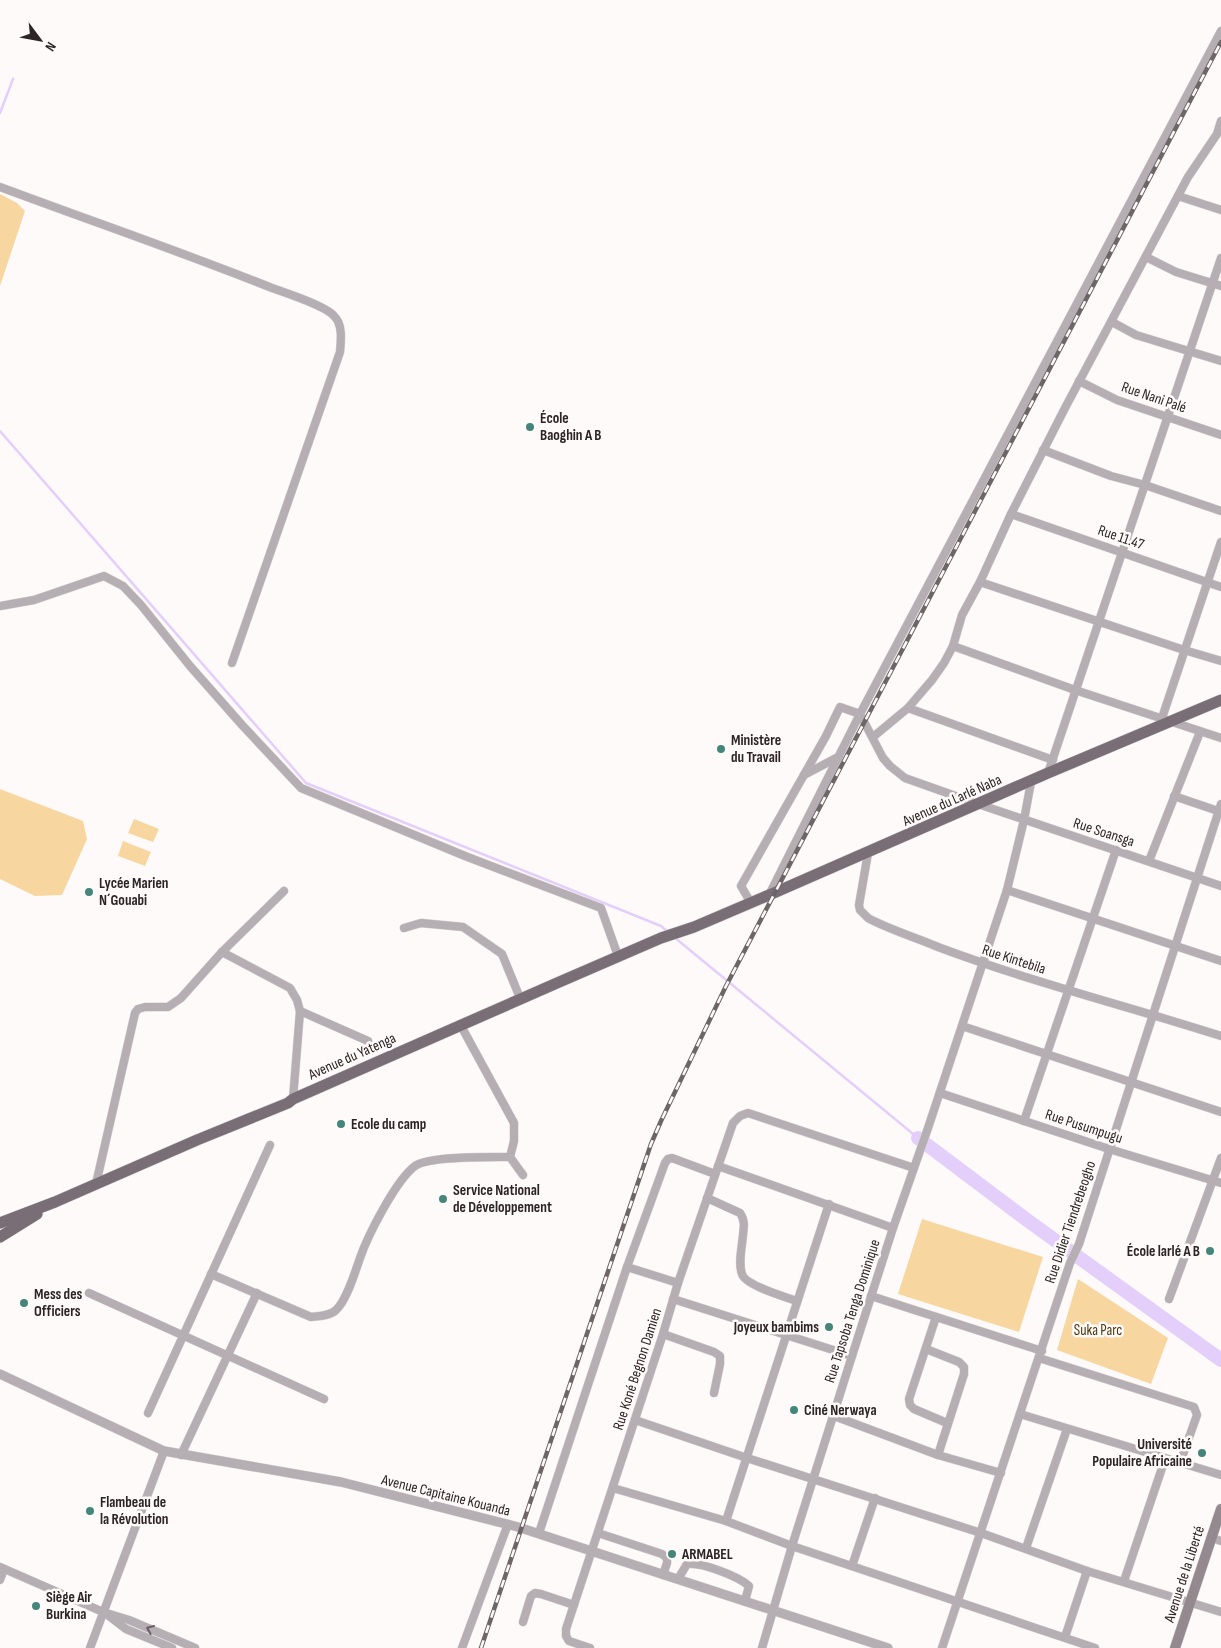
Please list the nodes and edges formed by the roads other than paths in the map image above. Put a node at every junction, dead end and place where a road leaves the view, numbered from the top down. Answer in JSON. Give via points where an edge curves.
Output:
{"nodes":[{"id":1,"x":1221,"y":31,"type":"edge"},
{"id":2,"x":1221,"y":121,"type":"edge"},
{"id":3,"x":1219,"y":134,"type":"edge"},
{"id":4,"x":0,"y":188,"type":"edge"},
{"id":5,"x":1178,"y":196,"type":"junction"},
{"id":6,"x":1221,"y":210,"type":"edge"},
{"id":7,"x":1146,"y":257,"type":"junction"},
{"id":8,"x":1221,"y":258,"type":"edge"},
{"id":9,"x":1217,"y":285,"type":"edge"},
{"id":10,"x":1112,"y":322,"type":"junction"},
{"id":11,"x":1190,"y":350,"type":"junction"},
{"id":12,"x":1221,"y":361,"type":"edge"},
{"id":13,"x":1079,"y":381,"type":"junction"},
{"id":14,"x":1168,"y":416,"type":"junction"},
{"id":15,"x":1221,"y":435,"type":"edge"},
{"id":16,"x":1044,"y":450,"type":"junction"},
{"id":17,"x":1145,"y":485,"type":"junction"},
{"id":18,"x":1221,"y":512,"type":"edge"},
{"id":19,"x":1011,"y":514,"type":"junction"},
{"id":20,"x":1221,"y":542,"type":"edge"},
{"id":21,"x":1123,"y":552,"type":"junction"},
{"id":22,"x":980,"y":582,"type":"junction"},
{"id":23,"x":1207,"y":583,"type":"junction"},
{"id":24,"x":1221,"y":587,"type":"edge"},
{"id":25,"x":0,"y":606,"type":"edge"},
{"id":26,"x":1098,"y":622,"type":"junction"},
{"id":27,"x":953,"y":646,"type":"junction"},
{"id":28,"x":1184,"y":650,"type":"junction"},
{"id":29,"x":1221,"y":661,"type":"edge"},
{"id":30,"x":232,"y":663,"type":"dead end"},
{"id":31,"x":1075,"y":690,"type":"junction"},
{"id":32,"x":1221,"y":700,"type":"edge"},
{"id":33,"x":908,"y":708,"type":"junction"},
{"id":34,"x":860,"y":714,"type":"junction"},
{"id":35,"x":1167,"y":720,"type":"junction"},
{"id":36,"x":1200,"y":732,"type":"junction"},
{"id":37,"x":873,"y":737,"type":"junction"},
{"id":38,"x":1221,"y":738,"type":"edge"},
{"id":39,"x":838,"y":758,"type":"junction"},
{"id":40,"x":1053,"y":760,"type":"junction"},
{"id":41,"x":1048,"y":774,"type":"junction"},
{"id":42,"x":803,"y":776,"type":"junction"},
{"id":43,"x":1030,"y":782,"type":"junction"},
{"id":44,"x":1174,"y":796,"type":"junction"},
{"id":45,"x":978,"y":804,"type":"junction"},
{"id":46,"x":1220,"y":809,"type":"edge"},
{"id":47,"x":1024,"y":820,"type":"junction"},
{"id":48,"x":1116,"y":850,"type":"junction"},
{"id":49,"x":868,"y":853,"type":"junction"},
{"id":50,"x":1149,"y":861,"type":"junction"},
{"id":51,"x":1198,"y":878,"type":"junction"},
{"id":52,"x":1221,"y":886,"type":"edge"},
{"id":53,"x":1007,"y":890,"type":"junction"},
{"id":54,"x":284,"y":891,"type":"dead end"},
{"id":55,"x":769,"y":895,"type":"junction"},
{"id":56,"x":751,"y":903,"type":"junction"},
{"id":57,"x":1094,"y":919,"type":"junction"},
{"id":58,"x":404,"y":928,"type":"dead end"},
{"id":59,"x":662,"y":938,"type":"joint"},
{"id":60,"x":1175,"y":946,"type":"junction"},
{"id":61,"x":222,"y":952,"type":"junction"},
{"id":62,"x":618,"y":956,"type":"junction"},
{"id":63,"x":1221,"y":961,"type":"edge"},
{"id":64,"x":982,"y":964,"type":"junction"},
{"id":65,"x":1069,"y":992,"type":"junction"},
{"id":66,"x":520,"y":998,"type":"junction"},
{"id":67,"x":300,"y":1011,"type":"junction"},
{"id":68,"x":1152,"y":1014,"type":"junction"},
{"id":69,"x":460,"y":1024,"type":"junction"},
{"id":70,"x":962,"y":1026,"type":"junction"},
{"id":71,"x":1221,"y":1036,"type":"edge"},
{"id":72,"x":368,"y":1042,"type":"dead end"},
{"id":73,"x":1047,"y":1054,"type":"junction"},
{"id":74,"x":1130,"y":1083,"type":"junction"},
{"id":75,"x":940,"y":1093,"type":"junction"},
{"id":76,"x":293,"y":1099,"type":"junction"},
{"id":77,"x":1221,"y":1112,"type":"edge"},
{"id":78,"x":1024,"y":1121,"type":"junction"},
{"id":79,"x":270,"y":1145,"type":"dead end"},
{"id":80,"x":1109,"y":1149,"type":"junction"},
{"id":81,"x":510,"y":1157,"type":"junction"},
{"id":82,"x":1221,"y":1158,"type":"edge"},
{"id":83,"x":914,"y":1168,"type":"junction"},
{"id":84,"x":717,"y":1170,"type":"junction"},
{"id":85,"x":523,"y":1175,"type":"dead end"},
{"id":86,"x":1217,"y":1182,"type":"edge"},
{"id":87,"x":96,"y":1184,"type":"junction"},
{"id":88,"x":708,"y":1198,"type":"junction"},
{"id":89,"x":55,"y":1202,"type":"junction"},
{"id":90,"x":829,"y":1204,"type":"junction"},
{"id":91,"x":0,"y":1223,"type":"edge"},
{"id":92,"x":894,"y":1228,"type":"junction"},
{"id":93,"x":0,"y":1237,"type":"edge"},
{"id":94,"x":626,"y":1267,"type":"junction"},
{"id":95,"x":211,"y":1274,"type":"junction"},
{"id":96,"x":678,"y":1283,"type":"junction"},
{"id":97,"x":89,"y":1293,"type":"dead end"},
{"id":98,"x":257,"y":1293,"type":"junction"},
{"id":99,"x":871,"y":1296,"type":"junction"},
{"id":100,"x":673,"y":1299,"type":"junction"},
{"id":101,"x":1169,"y":1299,"type":"dead end"},
{"id":102,"x":797,"y":1301,"type":"junction"},
{"id":103,"x":936,"y":1317,"type":"junction"},
{"id":104,"x":663,"y":1334,"type":"junction"},
{"id":105,"x":183,"y":1335,"type":"junction"},
{"id":106,"x":786,"y":1336,"type":"junction"},
{"id":107,"x":926,"y":1349,"type":"junction"},
{"id":108,"x":1040,"y":1354,"type":"junction"},
{"id":109,"x":228,"y":1355,"type":"junction"},
{"id":110,"x":852,"y":1356,"type":"junction"},
{"id":111,"x":0,"y":1374,"type":"edge"},
{"id":112,"x":714,"y":1392,"type":"dead end"},
{"id":113,"x":324,"y":1399,"type":"dead end"},
{"id":114,"x":148,"y":1413,"type":"dead end"},
{"id":115,"x":1020,"y":1414,"type":"junction"},
{"id":116,"x":834,"y":1416,"type":"junction"},
{"id":117,"x":635,"y":1420,"type":"junction"},
{"id":118,"x":947,"y":1423,"type":"junction"},
{"id":119,"x":1067,"y":1429,"type":"junction"},
{"id":120,"x":164,"y":1451,"type":"junction"},
{"id":121,"x":181,"y":1455,"type":"junction"},
{"id":122,"x":938,"y":1455,"type":"junction"},
{"id":123,"x":747,"y":1458,"type":"junction"},
{"id":124,"x":1165,"y":1459,"type":"junction"},
{"id":125,"x":1180,"y":1464,"type":"junction"},
{"id":126,"x":1001,"y":1473,"type":"junction"},
{"id":127,"x":1221,"y":1475,"type":"edge"},
{"id":128,"x":812,"y":1479,"type":"junction"},
{"id":129,"x":613,"y":1488,"type":"junction"},
{"id":130,"x":875,"y":1498,"type":"junction"},
{"id":131,"x":1221,"y":1510,"type":"edge"},
{"id":132,"x":726,"y":1521,"type":"junction"},
{"id":133,"x":508,"y":1524,"type":"junction"},
{"id":134,"x":539,"y":1533,"type":"junction"},
{"id":135,"x":598,"y":1533,"type":"junction"},
{"id":136,"x":981,"y":1533,"type":"junction"},
{"id":137,"x":1216,"y":1539,"type":"edge"},
{"id":138,"x":792,"y":1546,"type":"junction"},
{"id":139,"x":1026,"y":1548,"type":"junction"},
{"id":140,"x":592,"y":1552,"type":"junction"},
{"id":141,"x":852,"y":1566,"type":"junction"},
{"id":142,"x":2,"y":1568,"type":"edge"},
{"id":143,"x":1086,"y":1570,"type":"junction"},
{"id":144,"x":663,"y":1575,"type":"junction"},
{"id":145,"x":678,"y":1579,"type":"junction"},
{"id":146,"x":0,"y":1580,"type":"edge"},
{"id":147,"x":1124,"y":1581,"type":"junction"},
{"id":148,"x":745,"y":1601,"type":"junction"},
{"id":149,"x":957,"y":1602,"type":"junction"},
{"id":150,"x":1190,"y":1602,"type":"junction"},
{"id":151,"x":574,"y":1605,"type":"junction"},
{"id":152,"x":773,"y":1610,"type":"junction"},
{"id":153,"x":103,"y":1612,"type":"junction"},
{"id":154,"x":1221,"y":1612,"type":"edge"},
{"id":155,"x":523,"y":1622,"type":"dead end"},
{"id":156,"x":1065,"y":1637,"type":"junction"},
{"id":157,"x":90,"y":1648,"type":"edge"},
{"id":158,"x":172,"y":1648,"type":"edge"},
{"id":159,"x":195,"y":1648,"type":"edge"},
{"id":160,"x":462,"y":1648,"type":"edge"},
{"id":161,"x":590,"y":1648,"type":"edge"},
{"id":162,"x":762,"y":1648,"type":"edge"},
{"id":163,"x":888,"y":1648,"type":"edge"},
{"id":164,"x":942,"y":1648,"type":"edge"},
{"id":165,"x":1095,"y":1648,"type":"edge"},
{"id":166,"x":1175,"y":1648,"type":"edge"}],
"edges":[{"from":1,"to":34,"type":"street"},
{"from":2,"to":3,"type":"street"},
{"from":3,"to":5,"type":"street","via":[[1192,170]]},
{"from":4,"to":30,"type":"street","via":[[138,236],[319,306],[335,316],[341,333],[340,352]]},
{"from":5,"to":6,"type":"street"},
{"from":5,"to":7,"type":"street"},
{"from":7,"to":9,"type":"street","via":[[1176,272]]},
{"from":7,"to":10,"type":"street"},
{"from":8,"to":9,"type":"street"},
{"from":9,"to":11,"type":"street"},
{"from":10,"to":11,"type":"street","via":[[1136,335]]},
{"from":10,"to":13,"type":"street"},
{"from":11,"to":12,"type":"street"},
{"from":11,"to":14,"type":"street"},
{"from":13,"to":14,"type":"street","name":"Rue Nani Palé","via":[[1118,400]]},
{"from":13,"to":16,"type":"street"},
{"from":14,"to":15,"type":"street","name":"Rue Nani Palé"},
{"from":14,"to":17,"type":"street"},
{"from":16,"to":17,"type":"street","via":[[1111,476]]},
{"from":16,"to":19,"type":"street"},
{"from":17,"to":18,"type":"street"},
{"from":17,"to":21,"type":"street"},
{"from":19,"to":21,"type":"street","name":"Rue 11.47"},
{"from":19,"to":22,"type":"street"},
{"from":20,"to":23,"type":"street"},
{"from":21,"to":23,"type":"street","name":"Rue 11.47"},
{"from":21,"to":26,"type":"street"},
{"from":22,"to":26,"type":"street"},
{"from":22,"to":27,"type":"street","via":[[962,615]]},
{"from":23,"to":24,"type":"street","name":"Rue 11.47"},
{"from":23,"to":28,"type":"street"},
{"from":25,"to":62,"type":"street","via":[[34,600],[104,576],[123,586],[190,666],[301,788],[601,908]]},
{"from":26,"to":28,"type":"street"},
{"from":26,"to":31,"type":"street"},
{"from":27,"to":31,"type":"street"},
{"from":27,"to":33,"type":"street","via":[[932,680]]},
{"from":28,"to":29,"type":"street"},
{"from":28,"to":35,"type":"street"},
{"from":31,"to":35,"type":"street"},
{"from":31,"to":40,"type":"street"},
{"from":32,"to":35,"type":"main road","name":"Avenue du Larlé Naba"},
{"from":33,"to":37,"type":"street"},
{"from":33,"to":40,"type":"street"},
{"from":34,"to":37,"type":"street","name":"Rue Soansga"},
{"from":34,"to":39,"type":"street"},
{"from":34,"to":42,"type":"street","via":[[840,707]]},
{"from":35,"to":36,"type":"street"},
{"from":35,"to":41,"type":"main road","name":"Avenue du Larlé Naba","via":[[1123,743]]},
{"from":36,"to":38,"type":"street"},
{"from":36,"to":44,"type":"street"},
{"from":37,"to":45,"type":"street","name":"Rue Soansga","via":[[883,758],[898,774]]},
{"from":39,"to":42,"type":"street"},
{"from":39,"to":55,"type":"street"},
{"from":40,"to":41,"type":"street"},
{"from":41,"to":43,"type":"main road","name":"Avenue du Larlé Naba"},
{"from":42,"to":56,"type":"street","via":[[741,886]]},
{"from":43,"to":45,"type":"main road","name":"Avenue du Larlé Naba"},
{"from":43,"to":47,"type":"street","name":"Rue Tapsoba Tenga Dominique"},
{"from":44,"to":46,"type":"street"},
{"from":44,"to":50,"type":"street"},
{"from":45,"to":47,"type":"street","name":"Rue Soansga"},
{"from":45,"to":49,"type":"main road","name":"Avenue du Larlé Naba"},
{"from":46,"to":51,"type":"street","name":"Rue Didier Tiendrebeogho"},
{"from":47,"to":48,"type":"street","name":"Rue Soansga"},
{"from":47,"to":53,"type":"street","name":"Rue Tapsoba Tenga Dominique"},
{"from":48,"to":50,"type":"street","name":"Rue Soansga"},
{"from":48,"to":57,"type":"street"},
{"from":49,"to":55,"type":"main road","name":"Avenue du Larlé Naba"},
{"from":49,"to":64,"type":"street","name":"Rue Kintebila","via":[[859,904],[863,914]]},
{"from":50,"to":51,"type":"street","name":"Rue Soansga"},
{"from":51,"to":52,"type":"street","name":"Rue Soansga"},
{"from":51,"to":60,"type":"street","name":"Rue Didier Tiendrebeogho"},
{"from":53,"to":57,"type":"street"},
{"from":53,"to":64,"type":"street","name":"Rue Tapsoba Tenga Dominique"},
{"from":54,"to":61,"type":"street"},
{"from":55,"to":56,"type":"main road","name":"Avenue du Larlé Naba"},
{"from":56,"to":59,"type":"main road","name":"Avenue du Larlé Naba"},
{"from":57,"to":60,"type":"street"},
{"from":57,"to":65,"type":"street"},
{"from":58,"to":66,"type":"street","via":[[422,923],[463,927],[502,954]]},
{"from":59,"to":62,"type":"main road","name":"Avenue du Yatenga"},
{"from":60,"to":63,"type":"street"},
{"from":60,"to":68,"type":"street","name":"Rue Didier Tiendrebeogho"},
{"from":61,"to":67,"type":"street","via":[[290,988]]},
{"from":61,"to":87,"type":"street","via":[[181,998],[168,1007],[145,1007],[134,1013]]},
{"from":62,"to":66,"type":"main road","name":"Avenue du Yatenga"},
{"from":64,"to":65,"type":"street","name":"Rue Kintebila"},
{"from":64,"to":70,"type":"street","name":"Rue Tapsoba Tenga Dominique"},
{"from":65,"to":68,"type":"street","name":"Rue Kintebila"},
{"from":65,"to":73,"type":"street"},
{"from":66,"to":69,"type":"main road","name":"Avenue du Yatenga"},
{"from":67,"to":72,"type":"street"},
{"from":67,"to":76,"type":"street"},
{"from":68,"to":71,"type":"street","name":"Rue Kintebila"},
{"from":68,"to":74,"type":"street","name":"Rue Didier Tiendrebeogho"},
{"from":69,"to":76,"type":"main road","name":"Avenue du Yatenga"},
{"from":69,"to":81,"type":"street","via":[[514,1123]]},
{"from":70,"to":73,"type":"street"},
{"from":70,"to":75,"type":"street","name":"Rue Tapsoba Tenga Dominique"},
{"from":73,"to":74,"type":"street"},
{"from":73,"to":78,"type":"street"},
{"from":74,"to":77,"type":"street"},
{"from":74,"to":80,"type":"street","name":"Rue Didier Tiendrebeogho"},
{"from":75,"to":78,"type":"street","name":"Rue Pusumpugu"},
{"from":75,"to":83,"type":"street","name":"Rue Tapsoba Tenga Dominique"},
{"from":76,"to":87,"type":"main road","name":"Avenue du Yatenga"},
{"from":78,"to":80,"type":"street","name":"Rue Pusumpugu"},
{"from":79,"to":95,"type":"street"},
{"from":80,"to":86,"type":"street","name":"Rue Pusumpugu"},
{"from":80,"to":108,"type":"street","name":"Rue Didier Tiendrebeogho"},
{"from":81,"to":85,"type":"street"},
{"from":81,"to":98,"type":"street","via":[[472,1156],[428,1161],[415,1166],[395,1188],[362,1251],[347,1292],[336,1311],[311,1317]]},
{"from":82,"to":86,"type":"street"},
{"from":83,"to":84,"type":"street","name":"Rue Koné Begnon Damien","via":[[748,1112],[734,1123]]},
{"from":83,"to":92,"type":"street","name":"Rue Tapsoba Tenga Dominique"},
{"from":84,"to":88,"type":"street","name":"Rue Koné Begnon Damien"},
{"from":84,"to":90,"type":"street"},
{"from":84,"to":94,"type":"street","via":[[672,1158],[667,1161]]},
{"from":86,"to":101,"type":"street"},
{"from":87,"to":89,"type":"main road","name":"Avenue du Yatenga"},
{"from":88,"to":96,"type":"street","name":"Rue Koné Begnon Damien"},
{"from":88,"to":102,"type":"street","via":[[743,1217],[742,1276],[748,1282]]},
{"from":89,"to":91,"type":"main road","name":"Avenue du Yatenga"},
{"from":89,"to":93,"type":"main road","name":"Avenue du Yatenga"},
{"from":90,"to":92,"type":"street"},
{"from":90,"to":102,"type":"street"},
{"from":92,"to":99,"type":"street","name":"Rue Tapsoba Tenga Dominique"},
{"from":94,"to":96,"type":"street"},
{"from":94,"to":134,"type":"street"},
{"from":95,"to":98,"type":"street"},
{"from":95,"to":105,"type":"street"},
{"from":96,"to":100,"type":"street","name":"Rue Koné Begnon Damien"},
{"from":97,"to":105,"type":"street"},
{"from":98,"to":109,"type":"street"},
{"from":99,"to":103,"type":"street"},
{"from":99,"to":110,"type":"street","name":"Rue Tapsoba Tenga Dominique"},
{"from":100,"to":104,"type":"street","name":"Rue Koné Begnon Damien"},
{"from":100,"to":106,"type":"street"},
{"from":102,"to":106,"type":"street"},
{"from":103,"to":107,"type":"street"},
{"from":103,"to":108,"type":"street"},
{"from":104,"to":112,"type":"street","via":[[720,1356]]},
{"from":104,"to":117,"type":"street","name":"Rue Koné Begnon Damien"},
{"from":105,"to":109,"type":"street"},
{"from":105,"to":114,"type":"street"},
{"from":106,"to":110,"type":"street"},
{"from":106,"to":123,"type":"street"},
{"from":107,"to":118,"type":"street","via":[[909,1399],[910,1405]]},
{"from":107,"to":118,"type":"street","via":[[964,1367]]},
{"from":108,"to":115,"type":"street","name":"Rue Didier Tiendrebeogho"},
{"from":108,"to":125,"type":"street","via":[[1194,1406],[1197,1415]]},
{"from":109,"to":113,"type":"street"},
{"from":109,"to":121,"type":"street"},
{"from":110,"to":116,"type":"street","name":"Rue Tapsoba Tenga Dominique"},
{"from":111,"to":120,"type":"street","name":"Avenue Capitaine Kouanda"},
{"from":115,"to":119,"type":"street"},
{"from":115,"to":126,"type":"street","name":"Rue Didier Tiendrebeogho"},
{"from":116,"to":122,"type":"street"},
{"from":116,"to":128,"type":"street","name":"Rue Tapsoba Tenga Dominique"},
{"from":117,"to":123,"type":"street"},
{"from":117,"to":129,"type":"street","name":"Rue Koné Begnon Damien"},
{"from":118,"to":122,"type":"street"},
{"from":119,"to":124,"type":"street"},
{"from":119,"to":139,"type":"street"},
{"from":120,"to":121,"type":"street","name":"Avenue Capitaine Kouanda"},
{"from":120,"to":153,"type":"street"},
{"from":121,"to":133,"type":"street","name":"Avenue Capitaine Kouanda","via":[[341,1482]]},
{"from":122,"to":126,"type":"street"},
{"from":123,"to":128,"type":"street"},
{"from":123,"to":132,"type":"street"},
{"from":124,"to":125,"type":"street"},
{"from":124,"to":147,"type":"street"},
{"from":125,"to":127,"type":"street"},
{"from":126,"to":136,"type":"street","name":"Rue Didier Tiendrebeogho"},
{"from":128,"to":130,"type":"street"},
{"from":128,"to":138,"type":"street","name":"Rue Tapsoba Tenga Dominique"},
{"from":129,"to":132,"type":"street"},
{"from":129,"to":135,"type":"street","name":"Rue Koné Begnon Damien"},
{"from":130,"to":136,"type":"street"},
{"from":130,"to":141,"type":"street"},
{"from":131,"to":137,"type":"main road","name":"Avenue de la Liberté"},
{"from":132,"to":138,"type":"street"},
{"from":133,"to":134,"type":"street","name":"Avenue Capitaine Kouanda"},
{"from":133,"to":160,"type":"street"},
{"from":134,"to":140,"type":"street","name":"Avenue Capitaine Kouanda"},
{"from":135,"to":140,"type":"street","name":"Rue Koné Begnon Damien"},
{"from":135,"to":144,"type":"street","via":[[662,1554],[667,1558]]},
{"from":136,"to":139,"type":"street"},
{"from":136,"to":149,"type":"street","name":"Rue Didier Tiendrebeogho"},
{"from":137,"to":150,"type":"main road","name":"Avenue de la Liberté"},
{"from":138,"to":141,"type":"street"},
{"from":138,"to":152,"type":"street","name":"Rue Tapsoba Tenga Dominique"},
{"from":139,"to":143,"type":"street"},
{"from":140,"to":144,"type":"street","name":"Avenue Capitaine Kouanda"},
{"from":140,"to":151,"type":"street","name":"Rue Koné Begnon Damien"},
{"from":141,"to":149,"type":"street"},
{"from":142,"to":146,"type":"street"},
{"from":142,"to":153,"type":"street"},
{"from":143,"to":147,"type":"street"},
{"from":143,"to":156,"type":"street"},
{"from":144,"to":145,"type":"street","name":"Avenue Capitaine Kouanda"},
{"from":145,"to":148,"type":"street","name":"Avenue Capitaine Kouanda"},
{"from":145,"to":148,"type":"street","via":[[687,1564],[695,1563],[733,1576],[749,1586]]},
{"from":147,"to":150,"type":"street"},
{"from":148,"to":152,"type":"street","name":"Avenue Capitaine Kouanda"},
{"from":149,"to":156,"type":"street"},
{"from":149,"to":164,"type":"street","name":"Rue Didier Tiendrebeogho"},
{"from":150,"to":154,"type":"street"},
{"from":150,"to":166,"type":"main road","name":"Avenue de la Liberté"},
{"from":151,"to":155,"type":"street","via":[[535,1593],[531,1596]]},
{"from":151,"to":161,"type":"street","name":"Rue Koné Begnon Damien","via":[[566,1636],[568,1641]]},
{"from":152,"to":162,"type":"street","name":"Rue Tapsoba Tenga Dominique"},
{"from":152,"to":163,"type":"street","name":"Avenue Capitaine Kouanda"},
{"from":153,"to":157,"type":"street"},
{"from":153,"to":158,"type":"street","via":[[126,1628]]},
{"from":159,"to":153,"type":"street","one_way":true},
{"from":156,"to":165,"type":"street"}]}
